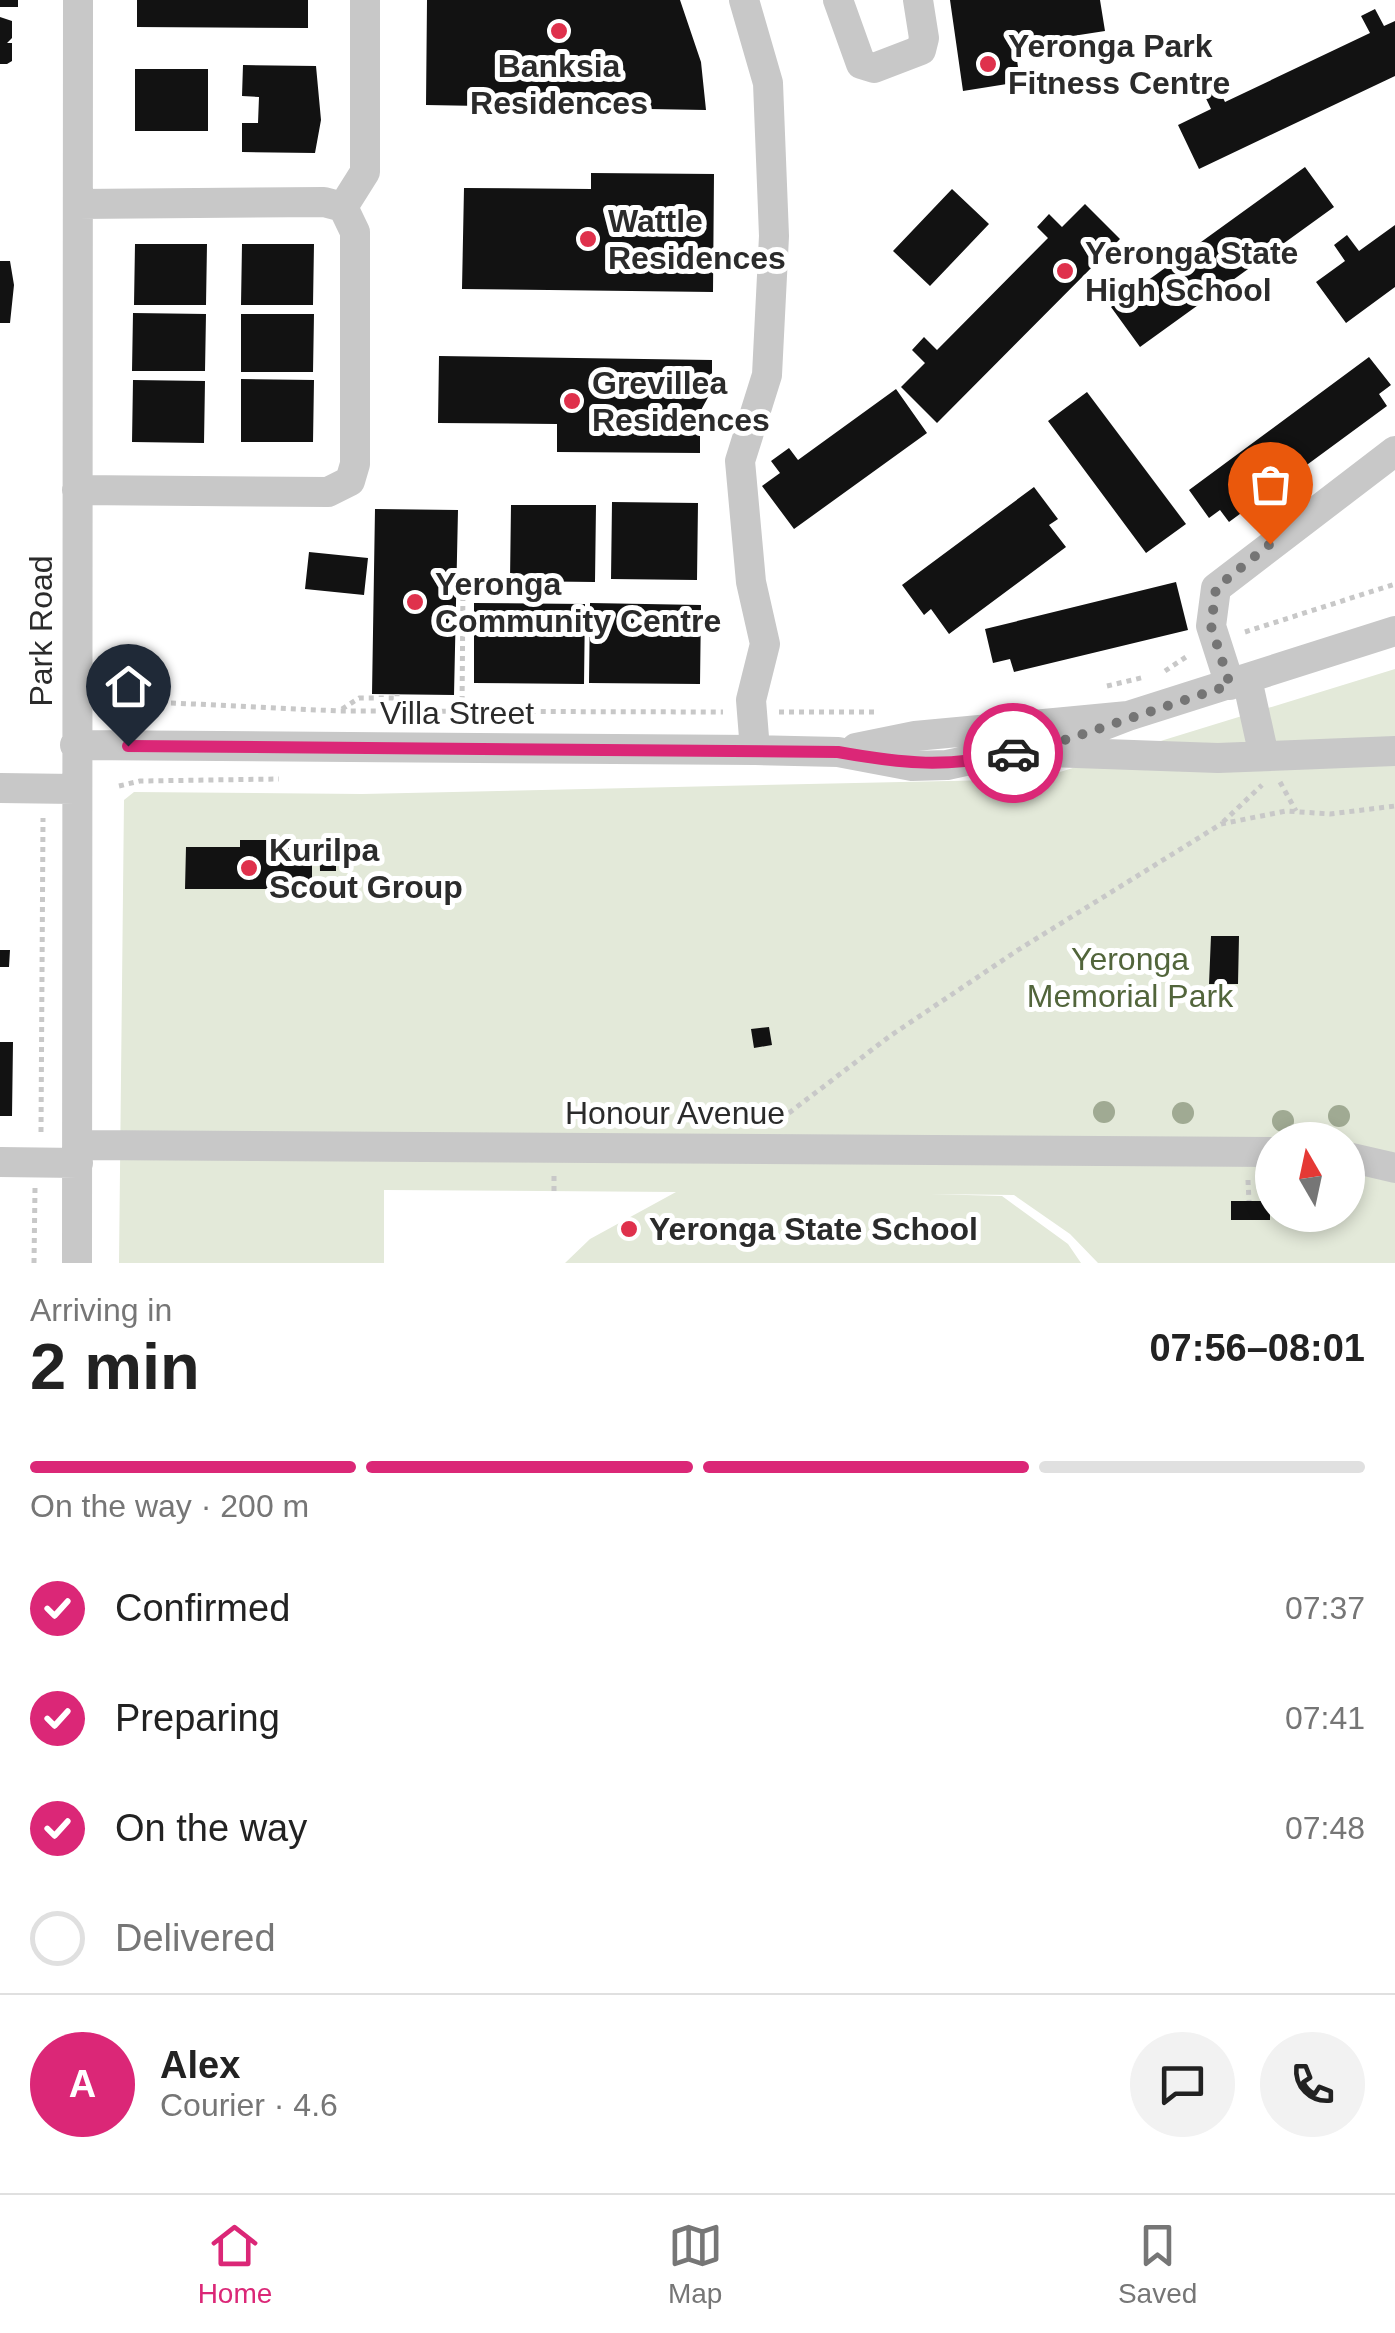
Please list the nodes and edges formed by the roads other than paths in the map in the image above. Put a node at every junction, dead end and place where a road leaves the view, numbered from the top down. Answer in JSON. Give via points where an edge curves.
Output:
{"nodes":[{"id":1,"x":78,"y":0,"type":"edge"},
{"id":2,"x":365,"y":0,"type":"edge"},
{"id":3,"x":838,"y":0,"type":"edge"},
{"id":4,"x":918,"y":0,"type":"edge"},
{"id":5,"x":755,"y":3,"type":"edge"},
{"id":6,"x":78,"y":204,"type":"junction"},
{"id":7,"x":342,"y":207,"type":"junction"},
{"id":8,"x":1395,"y":451,"type":"edge"},
{"id":9,"x":77,"y":490,"type":"junction"},
{"id":10,"x":1395,"y":631,"type":"edge"},
{"id":11,"x":1238,"y":682,"type":"junction"},
{"id":12,"x":1128,"y":716,"type":"junction"},
{"id":13,"x":75,"y":745,"type":"junction"},
{"id":14,"x":755,"y":750,"type":"junction"},
{"id":15,"x":1024,"y":750,"type":"junction"},
{"id":16,"x":1395,"y":751,"type":"edge"},
{"id":17,"x":838,"y":752,"type":"junction"},
{"id":18,"x":1269,"y":765,"type":"junction"},
{"id":19,"x":0,"y":788,"type":"edge"},
{"id":20,"x":75,"y":789,"type":"junction"},
{"id":21,"x":1255,"y":1152,"type":"edge"},
{"id":22,"x":78,"y":1154,"type":"junction"},
{"id":23,"x":1365,"y":1160,"type":"edge"},
{"id":24,"x":0,"y":1162,"type":"edge"},
{"id":25,"x":1395,"y":1168,"type":"edge"},
{"id":26,"x":77,"y":1263,"type":"edge"}],
"edges":[{"from":1,"to":6,"type":"street","name":"Park Road"},
{"from":2,"to":7,"type":"street","via":[[366,172]]},
{"from":3,"to":4,"type":"street","via":[[861,64],[874,68],[921,50]]},
{"from":5,"to":14,"type":"street","via":[[768,83],[774,236],[766,375],[740,461],[751,582],[765,644],[751,700]]},
{"from":6,"to":7,"type":"street"},
{"from":6,"to":9,"type":"street","name":"Park Road"},
{"from":7,"to":9,"type":"street","via":[[355,232],[356,464],[350,481],[328,492]]},
{"from":8,"to":11,"type":"street","via":[[1216,588],[1211,626]]},
{"from":9,"to":13,"type":"street","name":"Park Road"},
{"from":10,"to":11,"type":"street","name":"Villa Street"},
{"from":11,"to":12,"type":"street","name":"Villa Street"},
{"from":11,"to":18,"type":"street"},
{"from":12,"to":15,"type":"street","name":"Villa Street"},
{"from":12,"to":17,"type":"street","name":"Villa Street","via":[[914,736]]},
{"from":13,"to":14,"type":"street","name":"Villa Street"},
{"from":13,"to":20,"type":"street","name":"Park Road"},
{"from":14,"to":17,"type":"street","name":"Villa Street"},
{"from":15,"to":17,"type":"street","name":"Villa Street","via":[[912,766]]},
{"from":15,"to":18,"type":"street"},
{"from":16,"to":18,"type":"street"},
{"from":19,"to":20,"type":"street"},
{"from":20,"to":22,"type":"street","name":"Park Road"},
{"from":21,"to":22,"type":"street","name":"Honour Avenue"},
{"from":22,"to":24,"type":"street","name":"Honour Avenue"},
{"from":22,"to":26,"type":"street","name":"Park Road"},
{"from":23,"to":25,"type":"street"}]}
